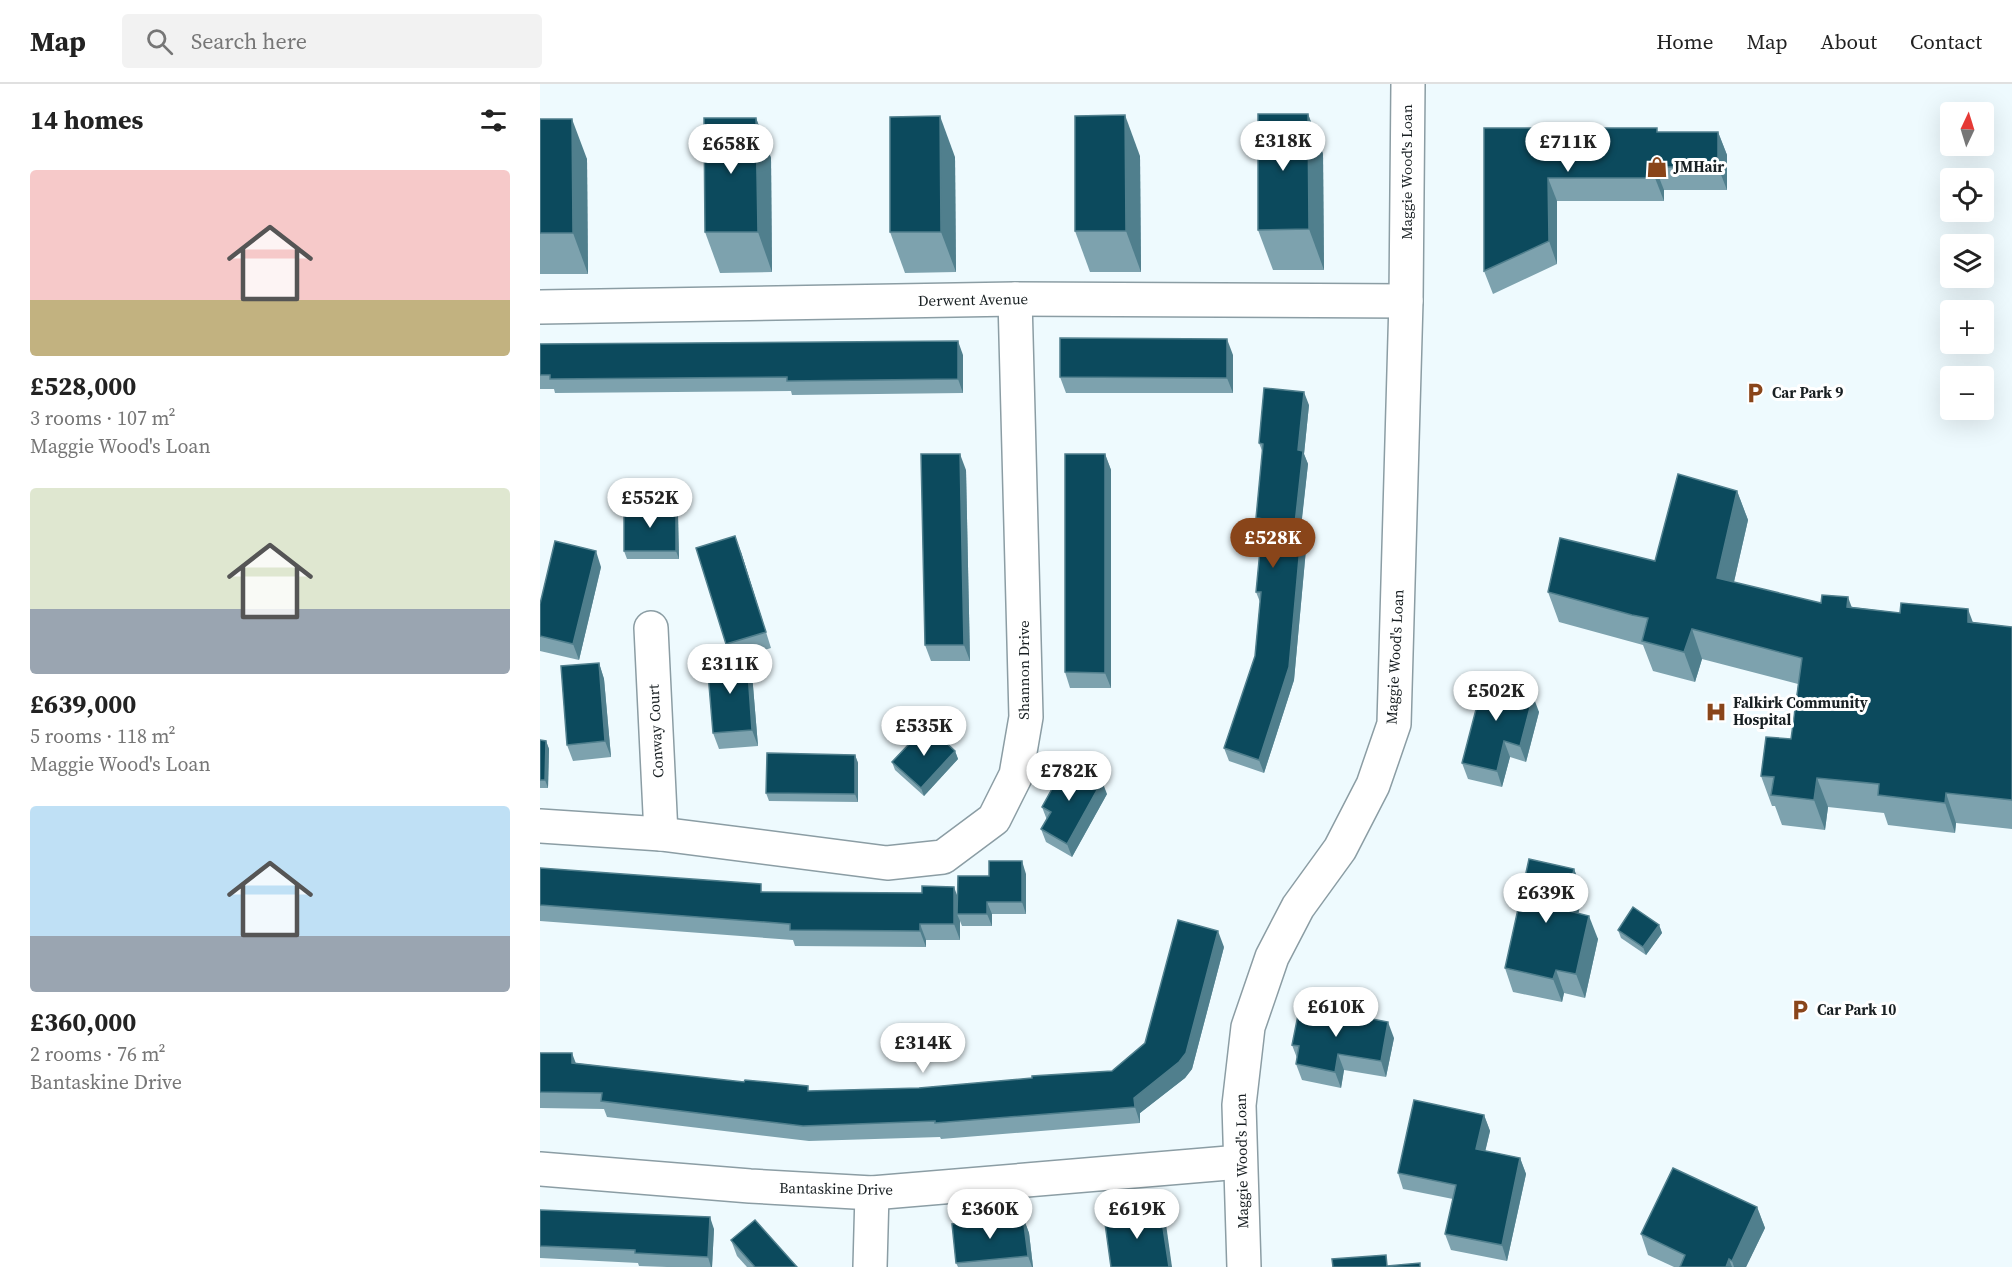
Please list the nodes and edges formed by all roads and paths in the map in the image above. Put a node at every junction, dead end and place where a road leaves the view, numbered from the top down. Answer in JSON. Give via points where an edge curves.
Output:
{"nodes":[{"id":1,"x":1408,"y":84,"type":"edge"},
{"id":2,"x":1015,"y":299,"type":"junction"},
{"id":3,"x":1406,"y":301,"type":"junction"},
{"id":4,"x":540,"y":307,"type":"edge"},
{"id":5,"x":651,"y":628,"type":"dead end"},
{"id":6,"x":540,"y":826,"type":"edge"},
{"id":7,"x":661,"y":834,"type":"junction"},
{"id":8,"x":1240,"y":1162,"type":"junction"},
{"id":9,"x":540,"y":1169,"type":"edge"},
{"id":10,"x":872,"y":1193,"type":"junction"},
{"id":11,"x":870,"y":1267,"type":"edge"},
{"id":12,"x":1244,"y":1267,"type":"edge"}],
"edges":[{"from":1,"to":3,"type":"street","name":"Maggie Wood's Loan"},
{"from":2,"to":3,"type":"street","name":"Derwent Avenue"},
{"from":2,"to":4,"type":"street","name":"Derwent Avenue"},
{"from":2,"to":7,"type":"street","name":"Shannon Drive","via":[[1026,717],[1016,775],[994,819],[943,857],[887,863]]},
{"from":3,"to":8,"type":"street","name":"Maggie Wood's Loan","via":[[1394,724],[1373,785],[1340,849],[1298,907],[1272,957],[1248,1027],[1239,1105]]},
{"from":5,"to":7,"type":"street","name":"Conway Court"},
{"from":6,"to":7,"type":"street","name":"Shannon Drive"},
{"from":8,"to":10,"type":"street","name":"Bantaskine Drive"},
{"from":8,"to":12,"type":"street","name":"Maggie Wood's Loan"},
{"from":9,"to":10,"type":"street","name":"Bantaskine Drive"},
{"from":10,"to":11,"type":"street"}]}
